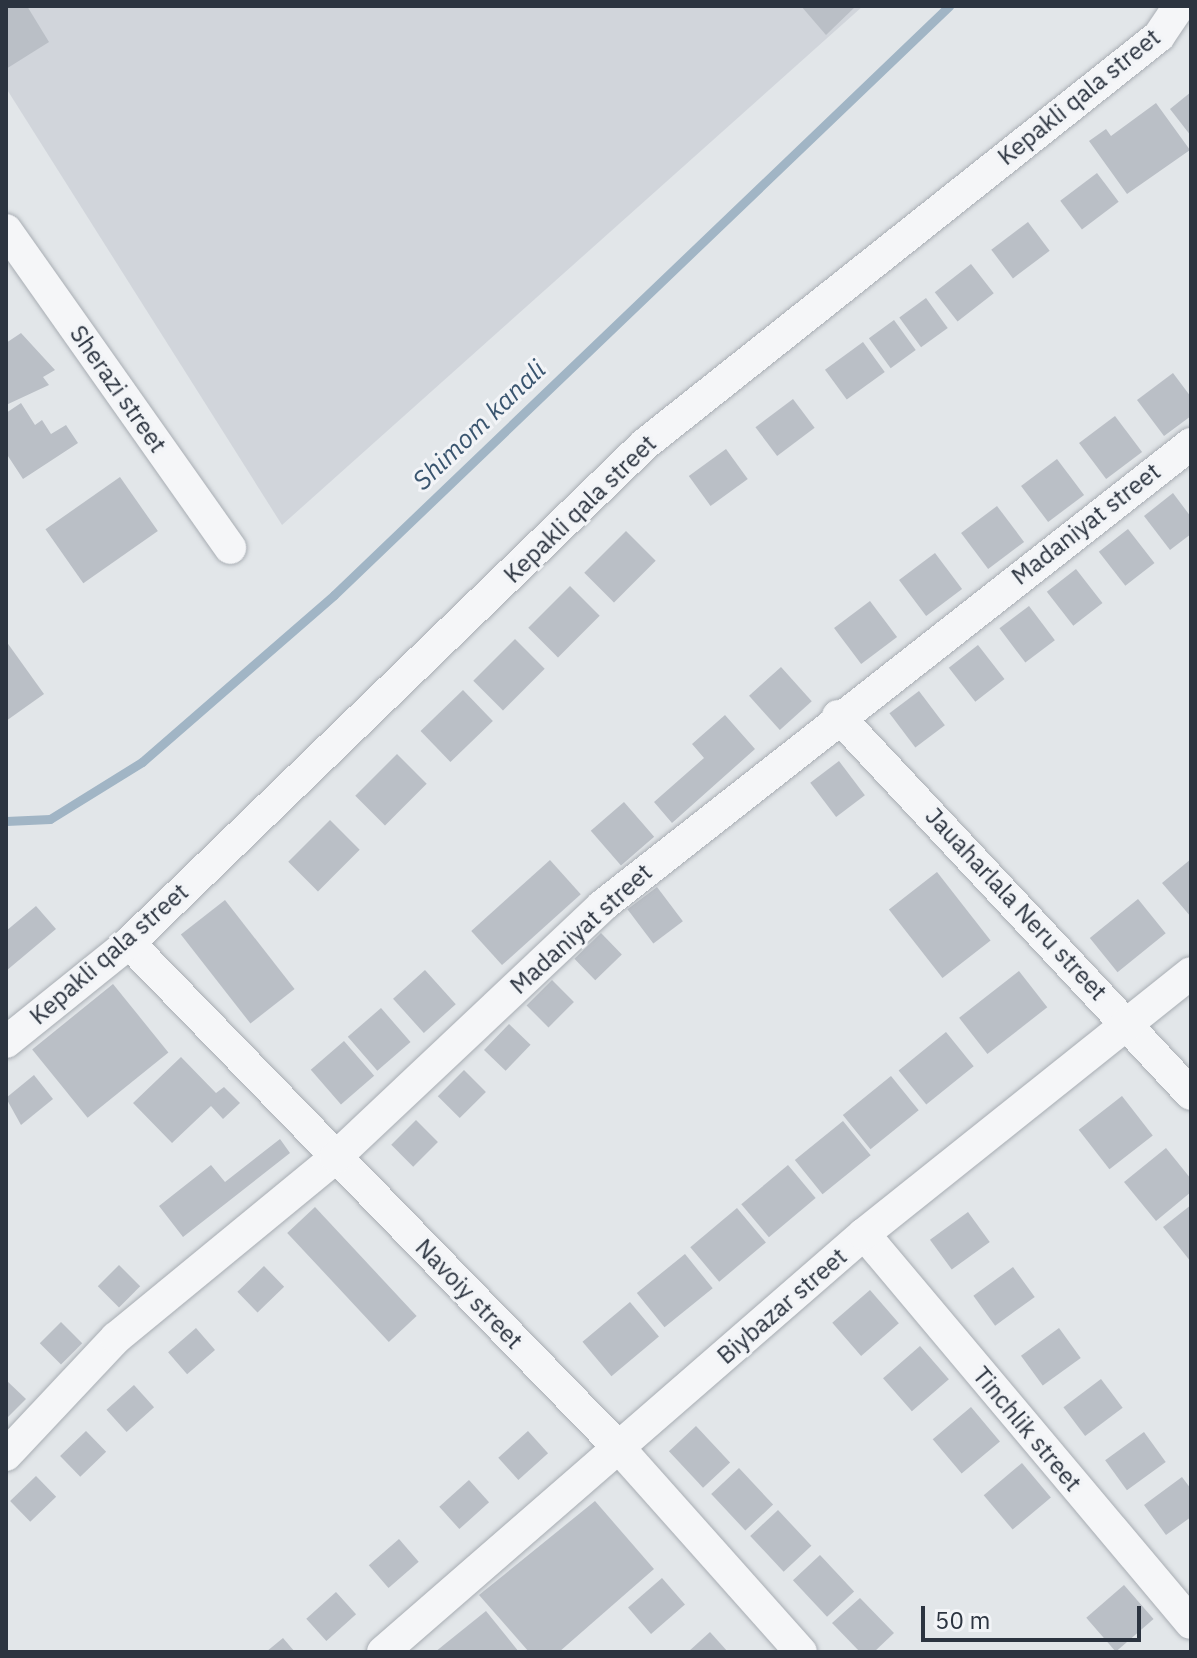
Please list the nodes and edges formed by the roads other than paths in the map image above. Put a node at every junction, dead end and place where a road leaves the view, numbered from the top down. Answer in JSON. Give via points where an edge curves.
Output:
{"nodes":[{"id":1,"x":1179,"y":6,"type":"edge"},
{"id":2,"x":6,"y":230,"type":"edge"},
{"id":3,"x":1191,"y":444,"type":"edge"},
{"id":4,"x":230,"y":548,"type":"dead end"},
{"id":5,"x":838,"y":716,"type":"junction"},
{"id":6,"x":129,"y":943,"type":"junction"},
{"id":7,"x":1191,"y":973,"type":"edge"},
{"id":8,"x":1128,"y":1023,"type":"junction"},
{"id":9,"x":6,"y":1042,"type":"edge"},
{"id":10,"x":1191,"y":1094,"type":"edge"},
{"id":11,"x":336,"y":1157,"type":"junction"},
{"id":12,"x":864,"y":1234,"type":"junction"},
{"id":13,"x":620,"y":1449,"type":"junction"},
{"id":14,"x":6,"y":1455,"type":"edge"},
{"id":15,"x":1191,"y":1623,"type":"edge"},
{"id":16,"x":383,"y":1652,"type":"edge"},
{"id":17,"x":801,"y":1652,"type":"edge"}],
"edges":[{"from":1,"to":6,"type":"street","name":"Kepakli qala street","via":[[1159,36],[645,444]]},
{"from":2,"to":4,"type":"street","name":"Sherazi street"},
{"from":3,"to":5,"type":"street","name":"Madaniyat street"},
{"from":5,"to":8,"type":"street","name":"Jauaharlala Neru street"},
{"from":5,"to":11,"type":"street","name":"Madaniyat street","via":[[602,906]]},
{"from":6,"to":9,"type":"street","name":"Kepakli qala street"},
{"from":6,"to":11,"type":"street","name":"Navoiy street"},
{"from":7,"to":8,"type":"street","name":"Biybazar street"},
{"from":8,"to":10,"type":"street","name":"Jauaharlala Neru street"},
{"from":8,"to":12,"type":"street","name":"Biybazar street"},
{"from":11,"to":13,"type":"street","name":"Navoiy street"},
{"from":11,"to":14,"type":"street","name":"Madaniyat street","via":[[116,1338]]},
{"from":12,"to":13,"type":"street","name":"Biybazar street"},
{"from":12,"to":15,"type":"street","name":"Tinchlik street"},
{"from":13,"to":16,"type":"street","name":"Biybazar street"},
{"from":13,"to":17,"type":"street","name":"Navoiy street"}]}
